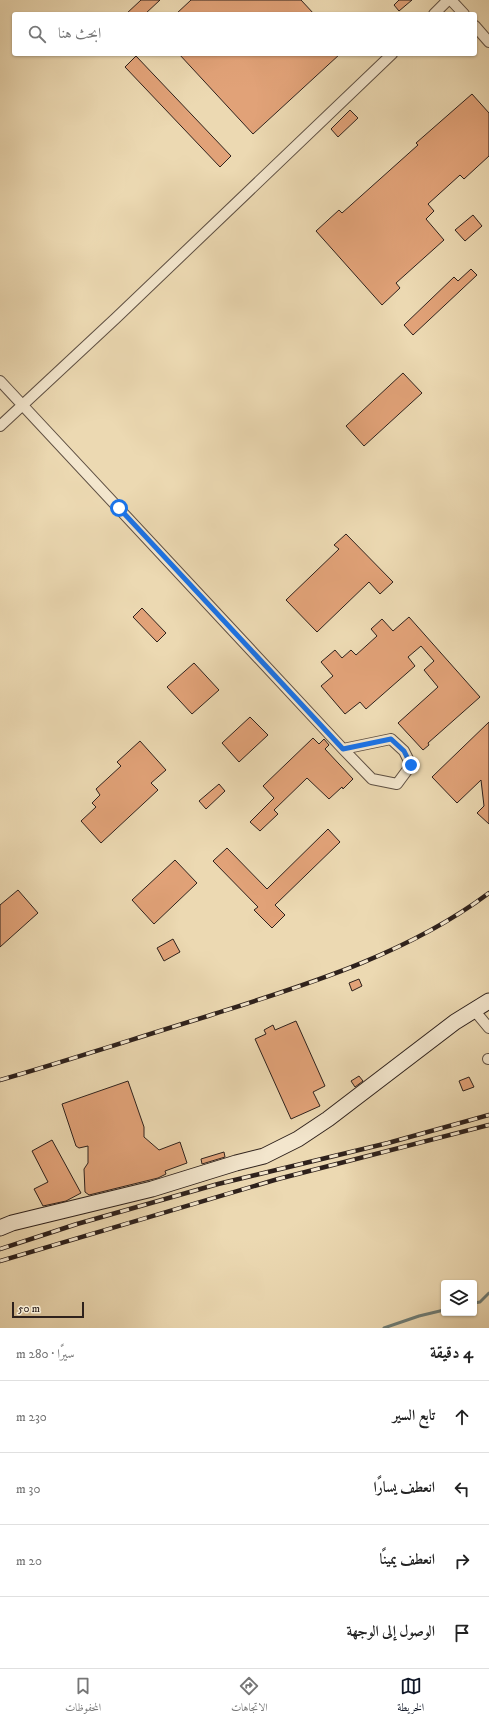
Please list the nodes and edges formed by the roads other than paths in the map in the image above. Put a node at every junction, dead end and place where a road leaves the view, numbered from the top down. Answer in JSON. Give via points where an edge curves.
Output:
{"nodes":[{"id":1,"x":450,"y":0,"type":"edge"},
{"id":2,"x":436,"y":12,"type":"edge"},
{"id":3,"x":462,"y":12,"type":"edge"},
{"id":4,"x":477,"y":28,"type":"edge"},
{"id":5,"x":489,"y":42,"type":"edge"},
{"id":6,"x":390,"y":56,"type":"edge"},
{"id":7,"x":0,"y":381,"type":"edge"},
{"id":8,"x":23,"y":405,"type":"junction"},
{"id":9,"x":0,"y":426,"type":"edge"},
{"id":10,"x":343,"y":749,"type":"junction"},
{"id":11,"x":489,"y":1001,"type":"edge"},
{"id":12,"x":474,"y":1010,"type":"junction"},
{"id":13,"x":489,"y":1028,"type":"edge"},
{"id":14,"x":0,"y":1228,"type":"edge"}],
"edges":[{"from":1,"to":2,"type":"street"},
{"from":1,"to":3,"type":"street"},
{"from":4,"to":5,"type":"street"},
{"from":6,"to":8,"type":"street"},
{"from":7,"to":8,"type":"street"},
{"from":8,"to":9,"type":"street"},
{"from":8,"to":10,"type":"street"},
{"from":10,"to":10,"type":"street","via":[[391,739],[404,751],[411,765],[397,784],[372,779]]},
{"from":11,"to":12,"type":"street"},
{"from":12,"to":13,"type":"street"},
{"from":12,"to":14,"type":"street","via":[[328,1119],[298,1139],[264,1156],[152,1189]]}]}
